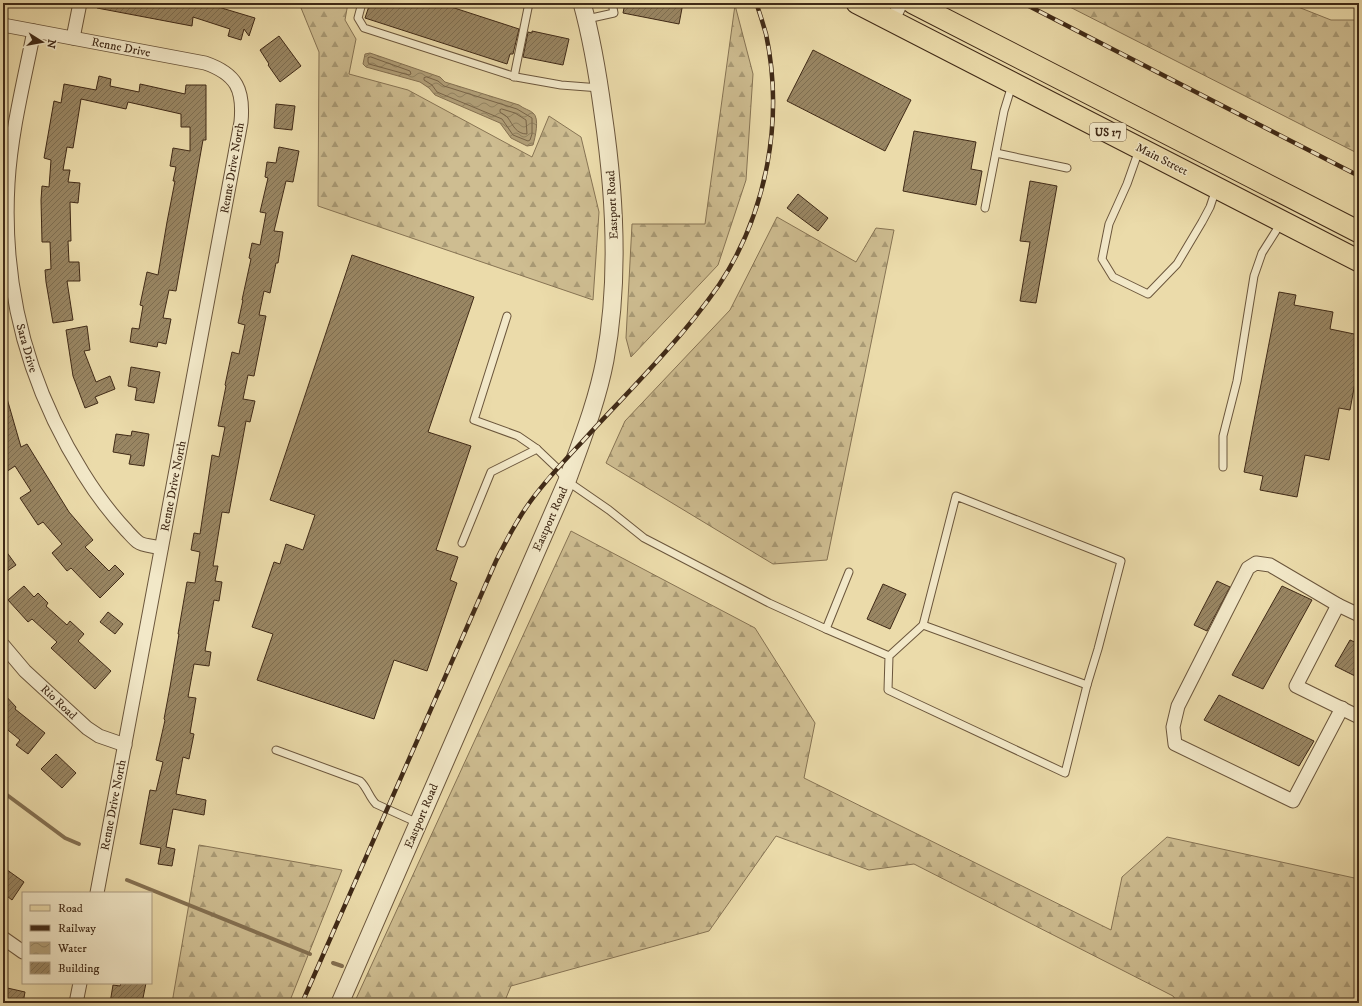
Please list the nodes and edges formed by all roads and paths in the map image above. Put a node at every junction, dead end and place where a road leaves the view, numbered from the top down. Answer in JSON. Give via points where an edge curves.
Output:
{"nodes":[{"id":1,"x":80,"y":3,"type":"edge"},
{"id":2,"x":362,"y":3,"type":"edge"},
{"id":3,"x":529,"y":3,"type":"edge"},
{"id":4,"x":582,"y":3,"type":"edge"},
{"id":5,"x":612,"y":3,"type":"edge"},
{"id":6,"x":857,"y":3,"type":"edge"},
{"id":7,"x":914,"y":3,"type":"edge"},
{"id":8,"x":897,"y":12,"type":"edge"},
{"id":9,"x":587,"y":20,"type":"junction"},
{"id":10,"x":3,"y":25,"type":"edge"},
{"id":11,"x":34,"y":31,"type":"junction"},
{"id":12,"x":73,"y":38,"type":"junction"},
{"id":13,"x":514,"y":77,"type":"junction"},
{"id":14,"x":234,"y":81,"type":"joint"},
{"id":15,"x":1013,"y":83,"type":"junction"},
{"id":16,"x":600,"y":88,"type":"junction"},
{"id":17,"x":1140,"y":148,"type":"junction"},
{"id":18,"x":996,"y":153,"type":"junction"},
{"id":19,"x":1229,"y":165,"type":"junction"},
{"id":20,"x":1067,"y":168,"type":"dead end"},
{"id":21,"x":1217,"y":188,"type":"junction"},
{"id":22,"x":985,"y":208,"type":"dead end"},
{"id":23,"x":1282,"y":221,"type":"junction"},
{"id":24,"x":1359,"y":232,"type":"edge"},
{"id":25,"x":1359,"y":261,"type":"edge"},
{"id":26,"x":507,"y":316,"type":"dead end"},
{"id":27,"x":537,"y":449,"type":"junction"},
{"id":28,"x":1223,"y":467,"type":"dead end"},
{"id":29,"x":567,"y":481,"type":"junction"},
{"id":30,"x":462,"y":543,"type":"dead end"},
{"id":31,"x":161,"y":548,"type":"junction"},
{"id":32,"x":849,"y":572,"type":"dead end"},
{"id":33,"x":1338,"y":605,"type":"junction"},
{"id":34,"x":1359,"y":616,"type":"edge"},
{"id":35,"x":923,"y":625,"type":"junction"},
{"id":36,"x":826,"y":629,"type":"junction"},
{"id":37,"x":3,"y":646,"type":"edge"},
{"id":38,"x":889,"y":656,"type":"junction"},
{"id":39,"x":1087,"y":685,"type":"junction"},
{"id":40,"x":1342,"y":708,"type":"junction"},
{"id":41,"x":1359,"y":717,"type":"edge"},
{"id":42,"x":125,"y":744,"type":"junction"},
{"id":43,"x":276,"y":750,"type":"dead end"},
{"id":44,"x":418,"y":823,"type":"junction"},
{"id":45,"x":97,"y":892,"type":"edge"},
{"id":46,"x":3,"y":938,"type":"edge"},
{"id":47,"x":22,"y":951,"type":"edge"},
{"id":48,"x":77,"y":984,"type":"edge"},
{"id":49,"x":76,"y":1003,"type":"edge"},
{"id":50,"x":340,"y":1003,"type":"edge"}],
"edges":[{"from":1,"to":12,"type":"street"},
{"from":2,"to":13,"type":"lane","via":[[358,18],[364,28]]},
{"from":3,"to":13,"type":"lane"},
{"from":4,"to":9,"type":"street","name":"Eastport Road"},
{"from":5,"to":9,"type":"lane","via":[[614,14]]},
{"from":6,"to":8,"type":"main road","name":"Main Street","number":"US 17"},
{"from":7,"to":19,"type":"main road","number":"US 17"},
{"from":8,"to":15,"type":"main road","name":"Main Street","number":"US 17"},
{"from":9,"to":16,"type":"street","name":"Eastport Road"},
{"from":10,"to":11,"type":"street","name":"Renne Drive"},
{"from":11,"to":12,"type":"street","name":"Renne Drive"},
{"from":11,"to":31,"type":"street","name":"Sara Drive","via":[[13,141],[8,182],[8,255],[13,296],[22,336],[50,414],[91,486],[120,524],[138,542]]},
{"from":12,"to":14,"type":"street","name":"Renne Drive","via":[[205,63],[218,68]]},
{"from":13,"to":16,"type":"lane"},
{"from":14,"to":31,"type":"street","name":"Renne Drive North","via":[[240,92],[241,122]]},
{"from":15,"to":17,"type":"main road","name":"Main Street","number":"US 17"},
{"from":15,"to":18,"type":"lane","via":[[1004,111]]},
{"from":16,"to":29,"type":"street","name":"Eastport Road","via":[[613,199],[614,244],[610,322],[597,393]]},
{"from":17,"to":21,"type":"main road","name":"Main Street","number":"US 17"},
{"from":17,"to":21,"type":"lane","via":[[1109,224],[1102,259],[1114,278],[1148,294],[1177,264],[1210,207]]},
{"from":18,"to":20,"type":"lane"},
{"from":18,"to":22,"type":"lane"},
{"from":19,"to":21,"type":"street"},
{"from":19,"to":24,"type":"main road","number":"US 17"},
{"from":21,"to":23,"type":"main road","name":"Main Street","number":"US 17"},
{"from":23,"to":25,"type":"main road","name":"Main Street","number":"US 17"},
{"from":23,"to":28,"type":"lane","via":[[1262,253],[1254,276],[1237,381],[1223,436]]},
{"from":26,"to":27,"type":"lane","via":[[474,420],[518,436]]},
{"from":27,"to":29,"type":"lane"},
{"from":27,"to":30,"type":"lane","via":[[491,472]]},
{"from":29,"to":36,"type":"lane","via":[[644,538],[769,603]]},
{"from":29,"to":44,"type":"street","name":"Eastport Road"},
{"from":31,"to":42,"type":"street","name":"Renne Drive North"},
{"from":32,"to":36,"type":"lane"},
{"from":33,"to":34,"type":"street"},
{"from":33,"to":40,"type":"street","via":[[1296,686]]},
{"from":33,"to":40,"type":"street","via":[[1270,565],[1256,563],[1248,568],[1178,706],[1173,727],[1175,744],[1293,801]]},
{"from":35,"to":38,"type":"lane"},
{"from":35,"to":39,"type":"lane"},
{"from":35,"to":39,"type":"lane","via":[[956,496],[1122,561]]},
{"from":36,"to":38,"type":"lane"},
{"from":37,"to":42,"type":"street","name":"Rio Road","via":[[25,671],[87,728],[99,736]]},
{"from":38,"to":39,"type":"lane","via":[[888,690],[1065,774]]},
{"from":40,"to":41,"type":"street"},
{"from":42,"to":45,"type":"street","name":"Renne Drive North"},
{"from":43,"to":44,"type":"lane","via":[[360,781],[376,804]]},
{"from":44,"to":50,"type":"street","name":"Eastport Road"},
{"from":46,"to":47,"type":"street"},
{"from":48,"to":49,"type":"street"}]}
